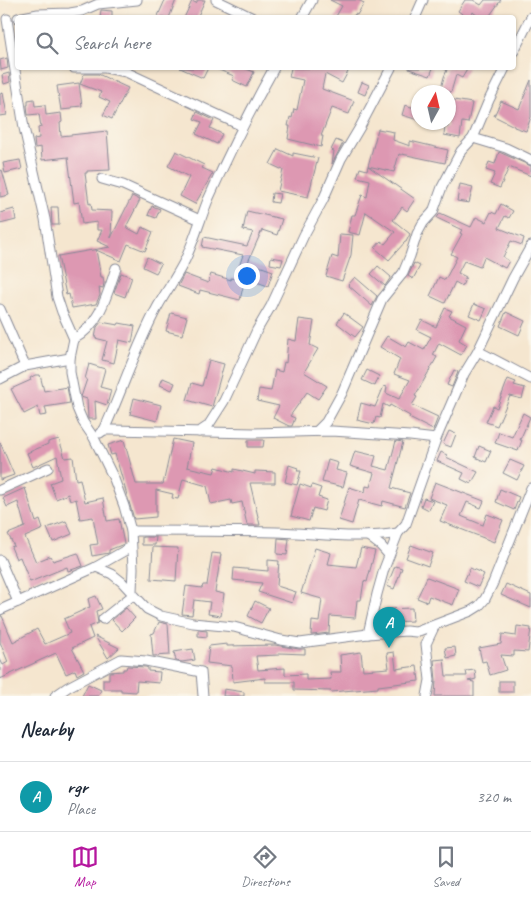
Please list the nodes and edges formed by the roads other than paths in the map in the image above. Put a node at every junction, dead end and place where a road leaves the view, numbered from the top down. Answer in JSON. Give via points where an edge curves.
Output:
{"nodes":[{"id":1,"x":137,"y":0,"type":"edge"},
{"id":2,"x":216,"y":0,"type":"edge"},
{"id":3,"x":312,"y":0,"type":"edge"},
{"id":4,"x":423,"y":0,"type":"edge"},
{"id":5,"x":106,"y":1,"type":"edge"},
{"id":6,"x":33,"y":15,"type":"edge"},
{"id":7,"x":247,"y":15,"type":"edge"},
{"id":8,"x":304,"y":15,"type":"edge"},
{"id":9,"x":416,"y":15,"type":"edge"},
{"id":10,"x":531,"y":16,"type":"edge"},
{"id":11,"x":4,"y":20,"type":"edge"},
{"id":12,"x":516,"y":47,"type":"edge"},
{"id":13,"x":116,"y":70,"type":"edge"},
{"id":14,"x":273,"y":70,"type":"edge"},
{"id":15,"x":390,"y":70,"type":"edge"},
{"id":16,"x":504,"y":70,"type":"edge"},
{"id":17,"x":242,"y":126,"type":"junction"},
{"id":18,"x":473,"y":138,"type":"junction"},
{"id":19,"x":531,"y":160,"type":"edge"},
{"id":20,"x":102,"y":179,"type":"dead end"},
{"id":21,"x":200,"y":220,"type":"junction"},
{"id":22,"x":530,"y":249,"type":"edge"},
{"id":23,"x":116,"y":268,"type":"dead end"},
{"id":24,"x":0,"y":310,"type":"edge"},
{"id":25,"x":74,"y":339,"type":"junction"},
{"id":26,"x":478,"y":351,"type":"junction"},
{"id":27,"x":70,"y":358,"type":"junction"},
{"id":28,"x":25,"y":366,"type":"junction"},
{"id":29,"x":0,"y":379,"type":"edge"},
{"id":30,"x":531,"y":379,"type":"edge"},
{"id":31,"x":326,"y":422,"type":"junction"},
{"id":32,"x":104,"y":430,"type":"junction"},
{"id":33,"x":317,"y":431,"type":"junction"},
{"id":34,"x":332,"y":431,"type":"junction"},
{"id":35,"x":199,"y":432,"type":"junction"},
{"id":36,"x":94,"y":438,"type":"junction"},
{"id":37,"x":436,"y":439,"type":"junction"},
{"id":38,"x":48,"y":468,"type":"dead end"},
{"id":39,"x":531,"y":488,"type":"edge"},
{"id":40,"x":0,"y":490,"type":"edge"},
{"id":41,"x":131,"y":531,"type":"junction"},
{"id":42,"x":398,"y":533,"type":"junction"},
{"id":43,"x":368,"y":536,"type":"junction"},
{"id":44,"x":131,"y":547,"type":"junction"},
{"id":45,"x":389,"y":556,"type":"junction"},
{"id":46,"x":0,"y":560,"type":"edge"},
{"id":47,"x":96,"y":567,"type":"junction"},
{"id":48,"x":133,"y":593,"type":"junction"},
{"id":49,"x":18,"y":602,"type":"junction"},
{"id":50,"x":0,"y":610,"type":"edge"},
{"id":51,"x":103,"y":619,"type":"dead end"},
{"id":52,"x":434,"y":627,"type":"junction"},
{"id":53,"x":416,"y":632,"type":"junction"},
{"id":54,"x":368,"y":634,"type":"junction"},
{"id":55,"x":426,"y":644,"type":"junction"},
{"id":56,"x":55,"y":696,"type":"edge"},
{"id":57,"x":203,"y":696,"type":"edge"},
{"id":58,"x":427,"y":696,"type":"edge"}],
"edges":[{"from":1,"to":5,"type":"street"},
{"from":2,"to":7,"type":"street"},
{"from":3,"to":8,"type":"street"},
{"from":4,"to":9,"type":"street"},
{"from":5,"to":6,"type":"street","via":[[82,11]]},
{"from":10,"to":12,"type":"street"},
{"from":11,"to":25,"type":"street","via":[[45,218],[57,298]]},
{"from":13,"to":17,"type":"street"},
{"from":14,"to":17,"type":"street"},
{"from":15,"to":35,"type":"street","via":[[340,159],[324,200],[224,401],[208,426]]},
{"from":16,"to":18,"type":"street"},
{"from":17,"to":21,"type":"street"},
{"from":18,"to":19,"type":"street"},
{"from":18,"to":31,"type":"street","via":[[461,151],[433,212],[423,223],[403,273],[382,299],[342,393]]},
{"from":20,"to":21,"type":"street","via":[[140,192]]},
{"from":21,"to":32,"type":"street","via":[[186,258],[134,355]]},
{"from":22,"to":26,"type":"street"},
{"from":23,"to":25,"type":"street","via":[[104,305],[92,325]]},
{"from":24,"to":28,"type":"street"},
{"from":25,"to":27,"type":"street"},
{"from":26,"to":30,"type":"street"},
{"from":26,"to":37,"type":"street","via":[[464,374]]},
{"from":27,"to":28,"type":"street"},
{"from":27,"to":36,"type":"street","via":[[77,408]]},
{"from":28,"to":29,"type":"street"},
{"from":31,"to":33,"type":"street"},
{"from":31,"to":34,"type":"street"},
{"from":32,"to":35,"type":"street"},
{"from":32,"to":36,"type":"street"},
{"from":33,"to":34,"type":"street"},
{"from":33,"to":35,"type":"street"},
{"from":34,"to":37,"type":"street"},
{"from":36,"to":41,"type":"street","via":[[114,479]]},
{"from":37,"to":42,"type":"street","via":[[406,524]]},
{"from":38,"to":40,"type":"street"},
{"from":39,"to":52,"type":"street","via":[[485,599],[471,611]]},
{"from":41,"to":43,"type":"street"},
{"from":41,"to":44,"type":"street"},
{"from":42,"to":43,"type":"street"},
{"from":42,"to":45,"type":"street"},
{"from":43,"to":45,"type":"street"},
{"from":44,"to":47,"type":"street"},
{"from":44,"to":48,"type":"street"},
{"from":45,"to":54,"type":"street","via":[[376,594]]},
{"from":46,"to":49,"type":"street"},
{"from":47,"to":48,"type":"street","via":[[112,574]]},
{"from":47,"to":49,"type":"street"},
{"from":48,"to":51,"type":"street"},
{"from":48,"to":54,"type":"street","via":[[147,609],[161,616],[234,627],[281,640],[300,643]]},
{"from":49,"to":50,"type":"street"},
{"from":52,"to":53,"type":"street"},
{"from":52,"to":55,"type":"street"},
{"from":53,"to":54,"type":"street"},
{"from":53,"to":55,"type":"street"},
{"from":55,"to":58,"type":"street","via":[[430,680]]},
{"from":56,"to":57,"type":"street","via":[[121,659],[201,672]]}]}
